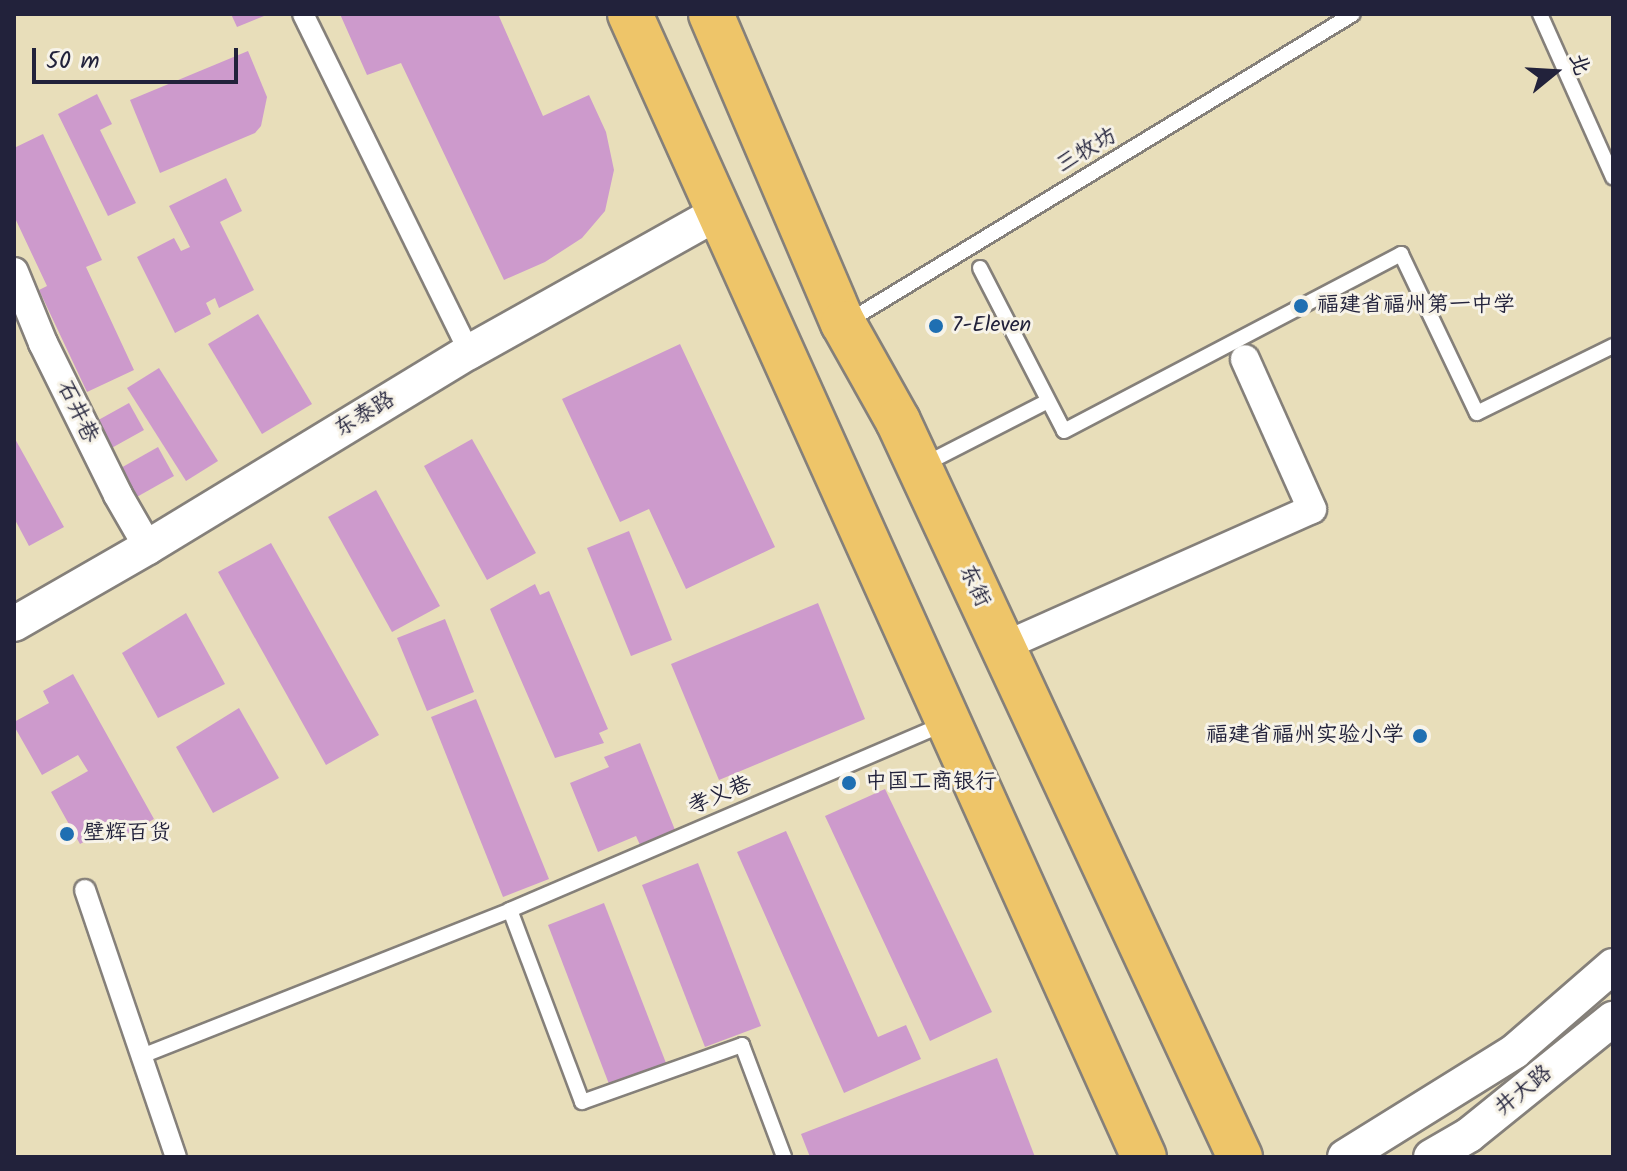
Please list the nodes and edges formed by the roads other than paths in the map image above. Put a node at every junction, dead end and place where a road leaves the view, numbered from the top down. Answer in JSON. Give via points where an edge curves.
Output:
{"nodes":[{"id":1,"x":303,"y":14,"type":"edge"},
{"id":2,"x":630,"y":14,"type":"edge"},
{"id":3,"x":711,"y":14,"type":"edge"},
{"id":4,"x":1353,"y":14,"type":"edge"},
{"id":5,"x":1540,"y":14,"type":"edge"},
{"id":6,"x":1613,"y":177,"type":"edge"},
{"id":7,"x":720,"y":212,"type":"junction"},
{"id":8,"x":980,"y":268,"type":"dead end"},
{"id":9,"x":14,"y":272,"type":"edge"},
{"id":10,"x":843,"y":323,"type":"junction"},
{"id":11,"x":1613,"y":346,"type":"edge"},
{"id":12,"x":469,"y":352,"type":"junction"},
{"id":13,"x":1245,"y":359,"type":"dead end"},
{"id":14,"x":1048,"y":401,"type":"junction"},
{"id":15,"x":919,"y":467,"type":"junction"},
{"id":16,"x":148,"y":547,"type":"junction"},
{"id":17,"x":14,"y":624,"type":"edge"},
{"id":18,"x":1002,"y":647,"type":"junction"},
{"id":19,"x":948,"y":723,"type":"junction"},
{"id":20,"x":85,"y":890,"type":"dead end"},
{"id":21,"x":510,"y":910,"type":"junction"},
{"id":22,"x":1613,"y":966,"type":"edge"},
{"id":23,"x":1613,"y":1019,"type":"edge"},
{"id":24,"x":142,"y":1056,"type":"junction"},
{"id":25,"x":176,"y":1157,"type":"edge"},
{"id":26,"x":784,"y":1157,"type":"edge"},
{"id":27,"x":1144,"y":1157,"type":"edge"},
{"id":28,"x":1240,"y":1157,"type":"edge"},
{"id":29,"x":1345,"y":1157,"type":"edge"},
{"id":30,"x":1431,"y":1157,"type":"edge"}],
"edges":[{"from":1,"to":12,"type":"street"},
{"from":2,"to":7,"type":"main road"},
{"from":3,"to":10,"type":"main road","name":"东街"},
{"from":4,"to":10,"type":"lane","name":"三牧坊"},
{"from":5,"to":6,"type":"lane"},
{"from":7,"to":12,"type":"street","name":"东泰路"},
{"from":7,"to":19,"type":"main road"},
{"from":8,"to":14,"type":"lane"},
{"from":9,"to":16,"type":"street","name":"石井巷","via":[[43,343]]},
{"from":10,"to":15,"type":"main road","name":"东街"},
{"from":11,"to":14,"type":"lane","via":[[1477,413],[1401,254],[1064,431]]},
{"from":12,"to":16,"type":"street","name":"东泰路"},
{"from":13,"to":18,"type":"street","via":[[1312,509]]},
{"from":14,"to":15,"type":"lane"},
{"from":15,"to":18,"type":"main road","name":"东街"},
{"from":16,"to":17,"type":"street","name":"东泰路"},
{"from":18,"to":28,"type":"main road","name":"东街"},
{"from":19,"to":21,"type":"lane","name":"孝义巷"},
{"from":19,"to":27,"type":"main road"},
{"from":20,"to":24,"type":"street"},
{"from":21,"to":24,"type":"lane","name":"孝义巷"},
{"from":21,"to":26,"type":"lane","via":[[582,1102],[742,1045]]},
{"from":22,"to":29,"type":"street","via":[[1515,1051]]},
{"from":23,"to":30,"type":"street","name":"井大路","via":[[1469,1135]]},
{"from":24,"to":25,"type":"street"}]}
